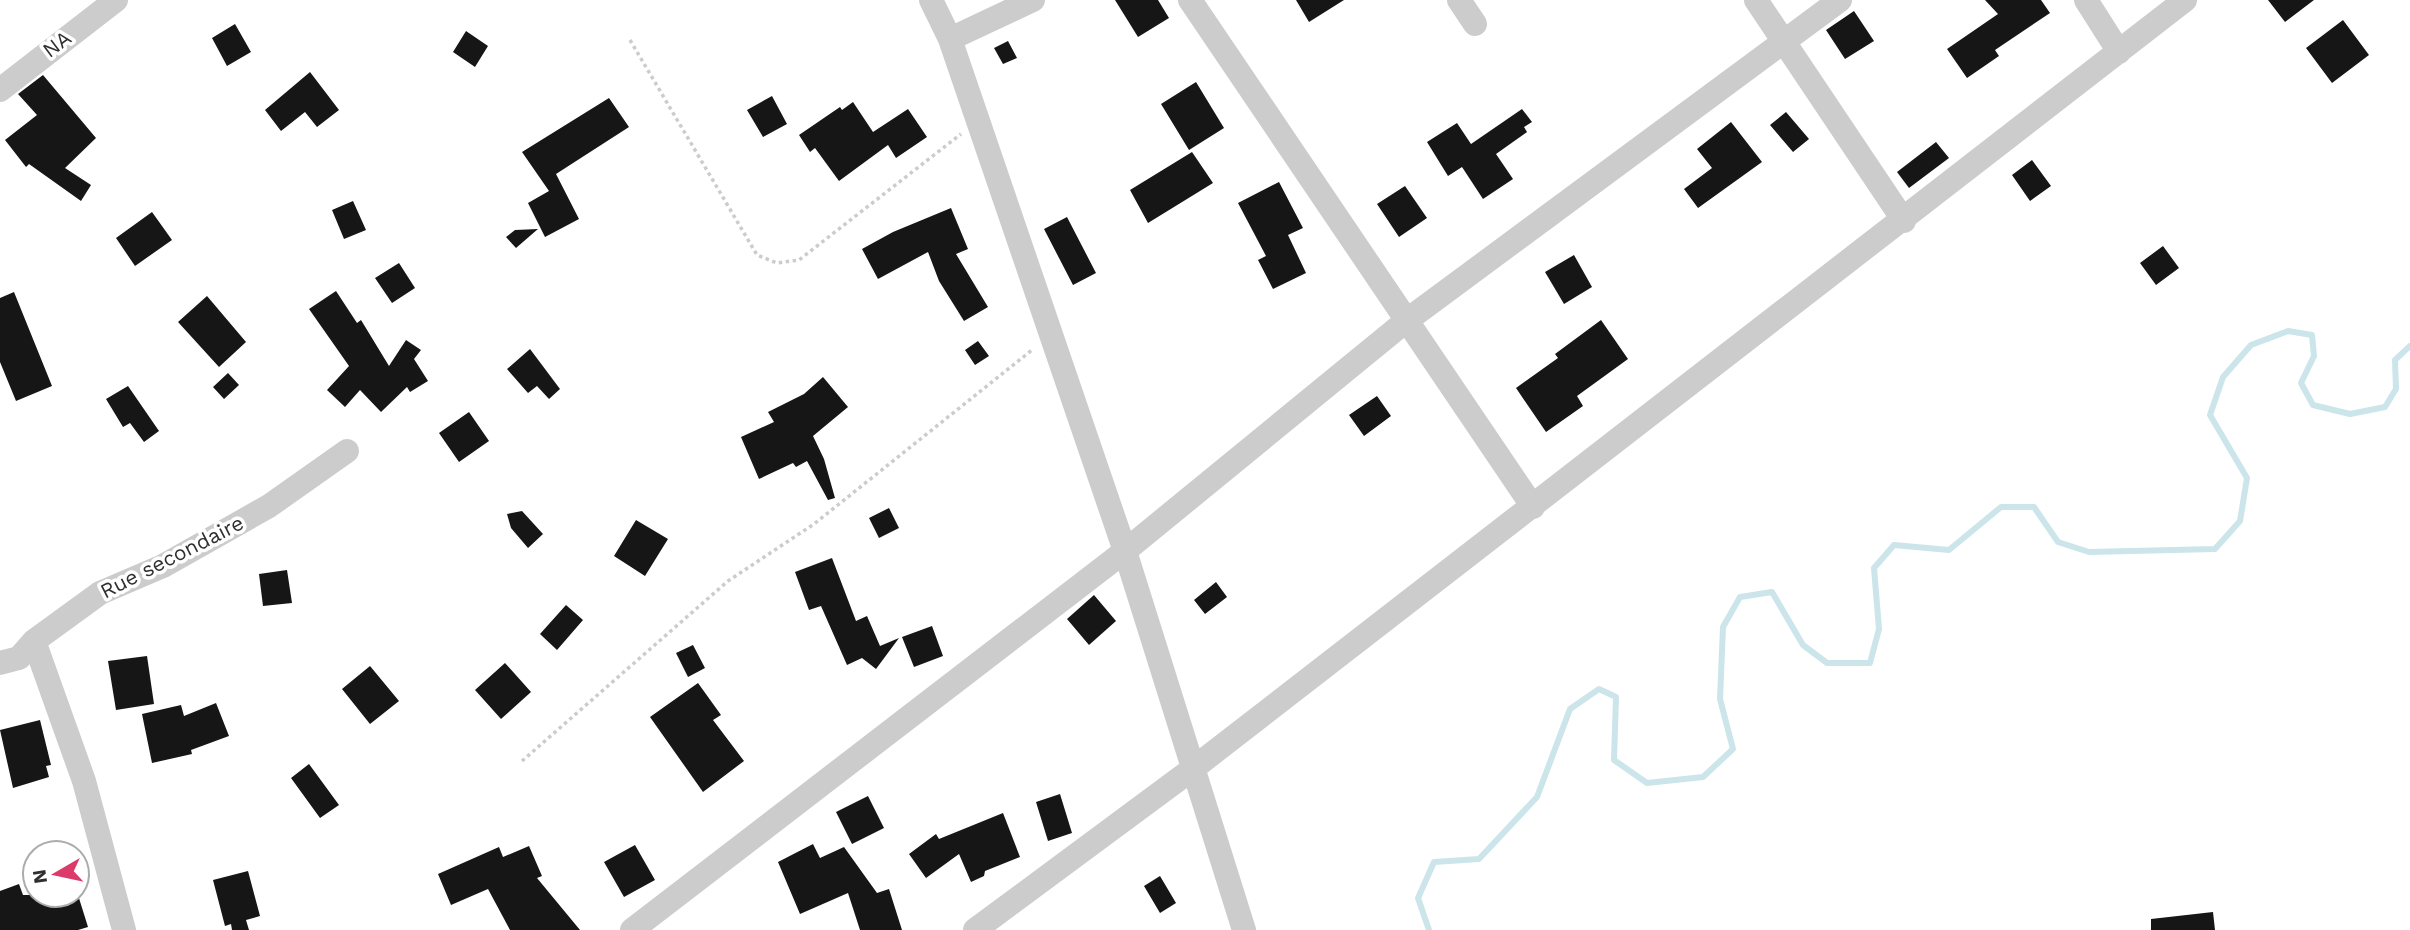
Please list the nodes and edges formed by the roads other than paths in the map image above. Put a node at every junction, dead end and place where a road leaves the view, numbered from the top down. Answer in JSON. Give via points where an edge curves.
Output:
{"nodes":[{"id":1,"x":116,"y":0,"type":"edge"},
{"id":2,"x":932,"y":0,"type":"edge"},
{"id":3,"x":1033,"y":0,"type":"edge"},
{"id":4,"x":1190,"y":0,"type":"edge"},
{"id":5,"x":1459,"y":0,"type":"edge"},
{"id":6,"x":1756,"y":0,"type":"edge"},
{"id":7,"x":1840,"y":0,"type":"edge"},
{"id":8,"x":2086,"y":0,"type":"edge"},
{"id":9,"x":2185,"y":0,"type":"edge"},
{"id":10,"x":1475,"y":24,"type":"dead end"},
{"id":11,"x":950,"y":39,"type":"junction"},
{"id":12,"x":1785,"y":41,"type":"junction"},
{"id":13,"x":2119,"y":52,"type":"junction"},
{"id":14,"x":0,"y":90,"type":"edge"},
{"id":15,"x":1904,"y":220,"type":"junction"},
{"id":16,"x":1406,"y":321,"type":"junction"},
{"id":17,"x":347,"y":451,"type":"dead end"},
{"id":18,"x":1533,"y":507,"type":"junction"},
{"id":19,"x":1125,"y":551,"type":"junction"},
{"id":20,"x":34,"y":641,"type":"junction"},
{"id":21,"x":0,"y":663,"type":"edge"},
{"id":22,"x":1195,"y":768,"type":"junction"},
{"id":23,"x":124,"y":930,"type":"edge"},
{"id":24,"x":632,"y":930,"type":"edge"},
{"id":25,"x":975,"y":930,"type":"edge"},
{"id":26,"x":1244,"y":930,"type":"edge"}],
"edges":[{"from":1,"to":14,"type":"street","name":"NA"},
{"from":2,"to":11,"type":"street"},
{"from":3,"to":11,"type":"street"},
{"from":4,"to":16,"type":"street"},
{"from":5,"to":10,"type":"street"},
{"from":6,"to":12,"type":"street"},
{"from":7,"to":12,"type":"street"},
{"from":8,"to":13,"type":"street"},
{"from":9,"to":13,"type":"street"},
{"from":11,"to":19,"type":"street"},
{"from":12,"to":15,"type":"street"},
{"from":12,"to":16,"type":"street"},
{"from":13,"to":15,"type":"street"},
{"from":15,"to":18,"type":"street"},
{"from":16,"to":18,"type":"street"},
{"from":16,"to":19,"type":"street"},
{"from":17,"to":20,"type":"street","name":"Rue secondaire","via":[[257,513],[163,566],[100,593]]},
{"from":18,"to":22,"type":"street"},
{"from":19,"to":22,"type":"street"},
{"from":19,"to":24,"type":"street"},
{"from":20,"to":21,"type":"street","name":"Rue secondaire","via":[[19,658]]},
{"from":20,"to":23,"type":"street","via":[[84,781]]},
{"from":22,"to":25,"type":"street"},
{"from":22,"to":26,"type":"street"}]}
